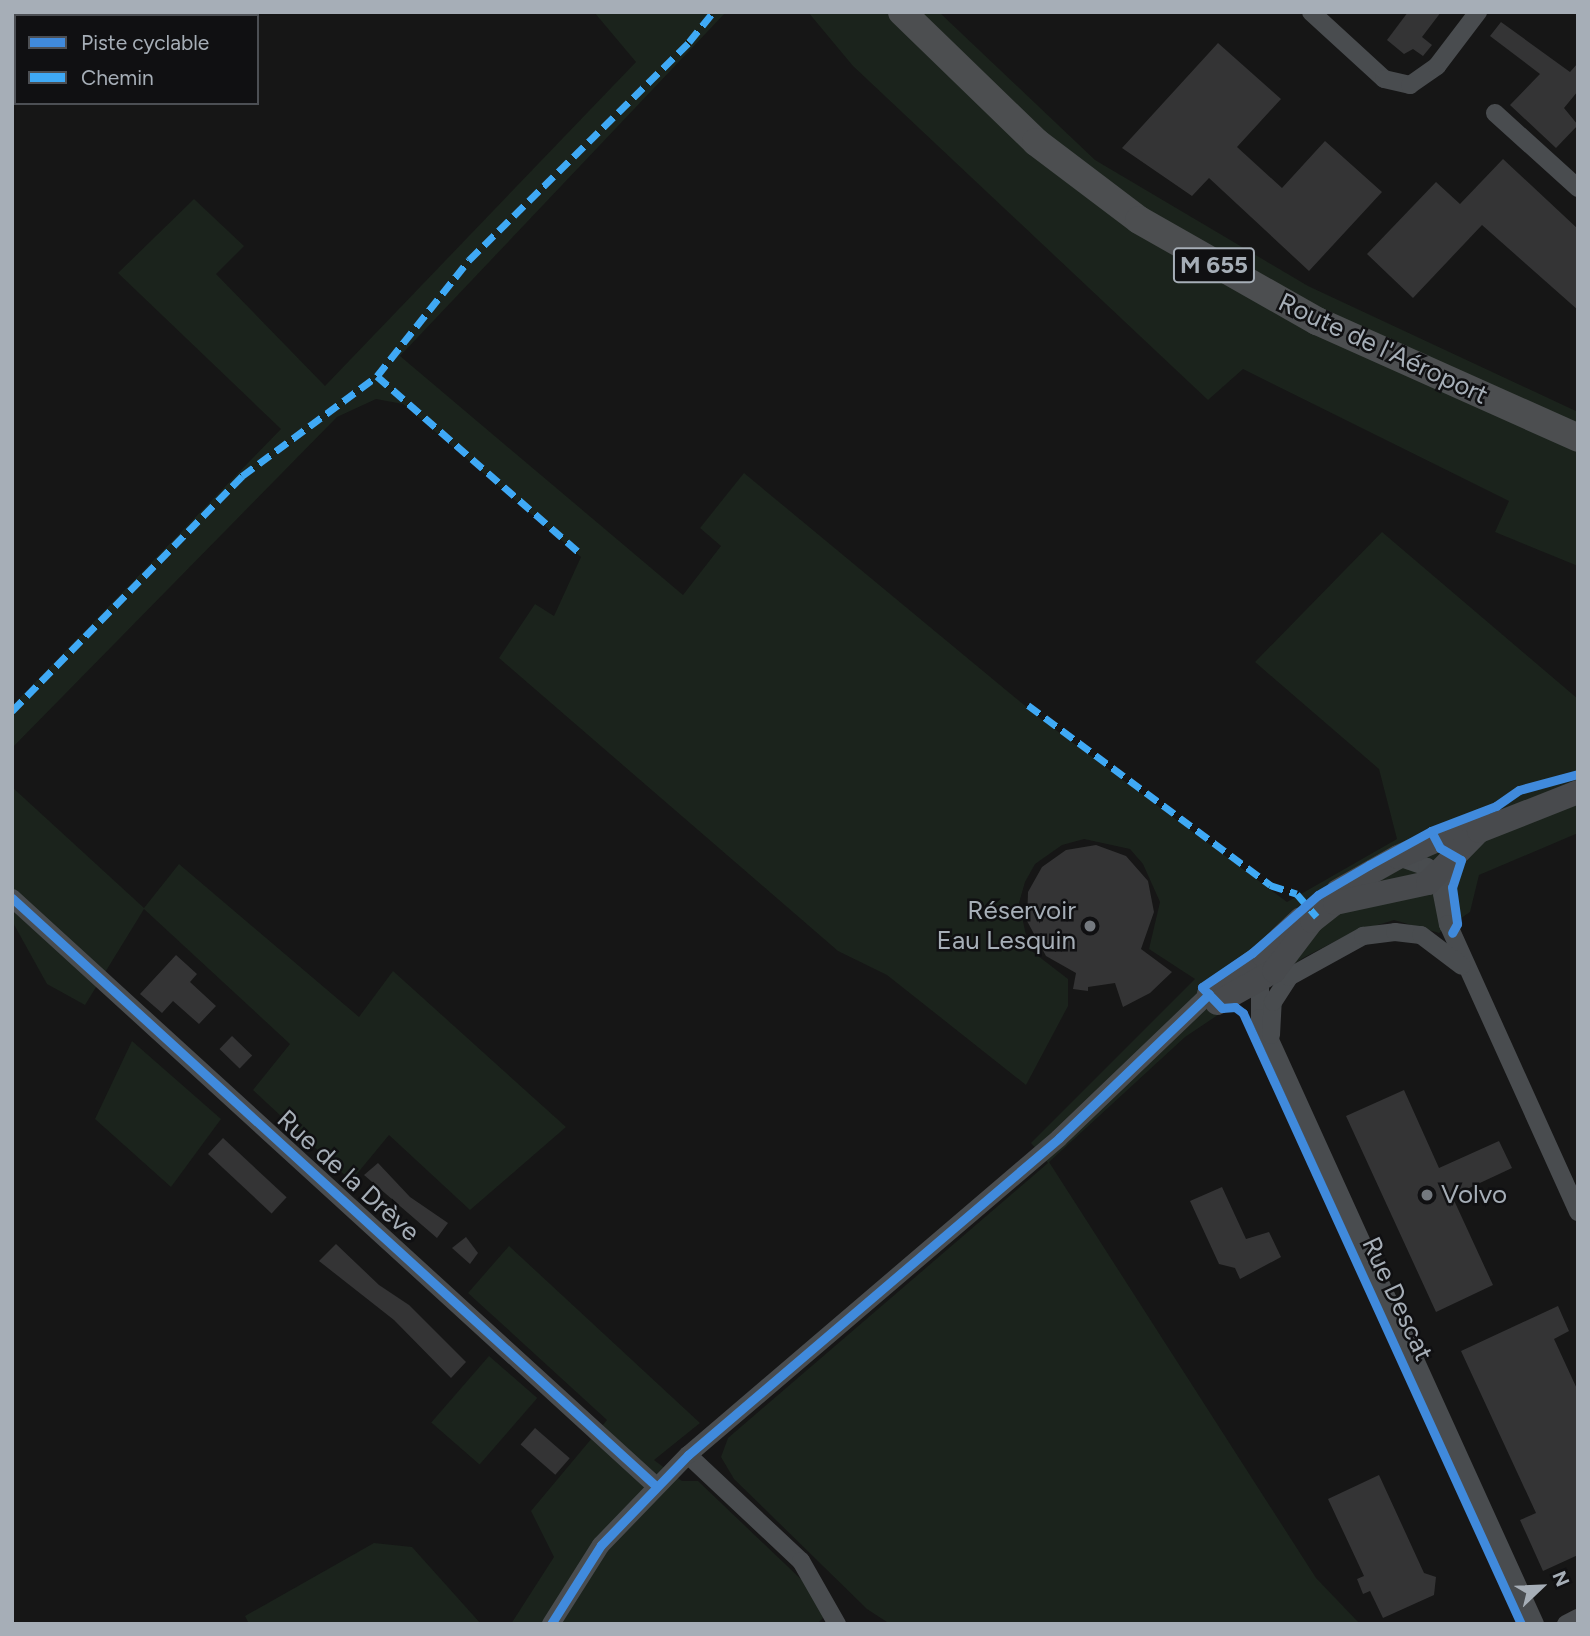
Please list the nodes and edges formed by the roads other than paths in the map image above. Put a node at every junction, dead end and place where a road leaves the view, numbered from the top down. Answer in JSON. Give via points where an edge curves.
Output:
{"nodes":[{"id":1,"x":902,"y":12,"type":"edge"},
{"id":2,"x":1311,"y":12,"type":"edge"},
{"id":3,"x":1478,"y":12,"type":"edge"},
{"id":4,"x":1495,"y":113,"type":"dead end"},
{"id":5,"x":1578,"y":188,"type":"edge"},
{"id":6,"x":1578,"y":438,"type":"edge"},
{"id":7,"x":1578,"y":792,"type":"edge"},
{"id":8,"x":1519,"y":811,"type":"junction"},
{"id":9,"x":1398,"y":857,"type":"junction"},
{"id":10,"x":1444,"y":876,"type":"junction"},
{"id":11,"x":12,"y":898,"type":"edge"},
{"id":12,"x":1272,"y":948,"type":"junction"},
{"id":13,"x":1258,"y":982,"type":"junction"},
{"id":14,"x":1474,"y":984,"type":"junction"},
{"id":15,"x":1213,"y":999,"type":"junction"},
{"id":16,"x":1272,"y":1044,"type":"junction"},
{"id":17,"x":1578,"y":1212,"type":"edge"},
{"id":18,"x":688,"y":1455,"type":"junction"},
{"id":19,"x":656,"y":1486,"type":"junction"},
{"id":20,"x":1578,"y":1618,"type":"edge"},
{"id":21,"x":551,"y":1624,"type":"edge"},
{"id":22,"x":837,"y":1624,"type":"edge"},
{"id":23,"x":1535,"y":1624,"type":"edge"},
{"id":24,"x":1566,"y":1624,"type":"edge"}],
"edges":[{"from":1,"to":6,"type":"main road","name":"Route de l'Aéroport","number":"M 655","via":[[1016,124],[1139,220],[1317,321]]},
{"from":2,"to":3,"type":"street","via":[[1384,79],[1410,85],[1437,66]]},
{"from":4,"to":5,"type":"street"},
{"from":7,"to":8,"type":"street"},
{"from":8,"to":9,"type":"street"},
{"from":8,"to":10,"type":"street","via":[[1474,835]]},
{"from":9,"to":10,"type":"street","via":[[1417,861]]},
{"from":9,"to":12,"type":"street","via":[[1316,906]]},
{"from":10,"to":13,"type":"street","via":[[1418,886],[1363,892],[1335,903],[1312,921],[1281,965]]},
{"from":10,"to":14,"type":"street","via":[[1448,924]]},
{"from":11,"to":19,"type":"street","name":"Rue de la Drève"},
{"from":12,"to":13,"type":"street","name":"Rue Descat"},
{"from":12,"to":15,"type":"street"},
{"from":13,"to":15,"type":"street"},
{"from":13,"to":16,"type":"street","name":"Rue Descat","via":[[1258,1012]]},
{"from":14,"to":16,"type":"street","name":"Rue Descat","via":[[1441,946],[1408,932],[1363,936],[1320,956],[1282,985],[1271,1016]]},
{"from":14,"to":17,"type":"street"},
{"from":15,"to":18,"type":"street","via":[[1059,1138]]},
{"from":16,"to":23,"type":"street","name":"Rue Descat"},
{"from":18,"to":19,"type":"street"},
{"from":18,"to":22,"type":"street","via":[[801,1561]]},
{"from":19,"to":21,"type":"street","via":[[601,1545]]},
{"from":20,"to":24,"type":"street"}]}
